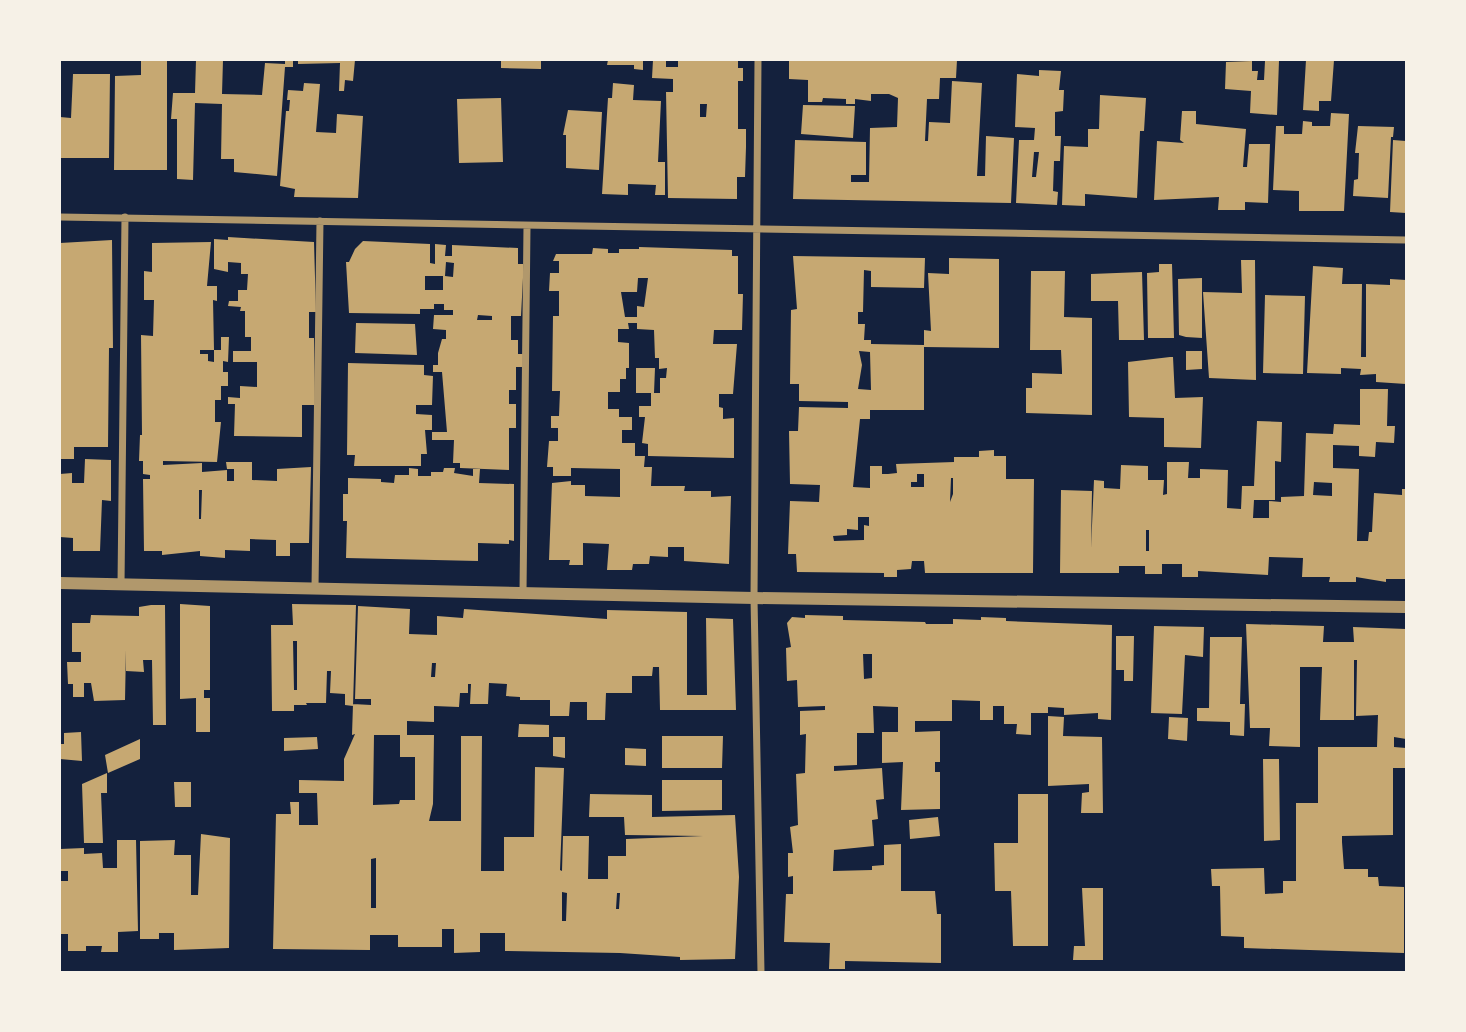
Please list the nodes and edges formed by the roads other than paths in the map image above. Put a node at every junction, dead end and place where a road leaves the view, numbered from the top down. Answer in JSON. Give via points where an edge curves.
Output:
{"nodes":[{"id":1,"x":758,"y":60,"type":"edge"},
{"id":2,"x":60,"y":216,"type":"edge"},
{"id":3,"x":125,"y":217,"type":"junction"},
{"id":4,"x":320,"y":221,"type":"junction"},
{"id":5,"x":527,"y":226,"type":"junction"},
{"id":6,"x":757,"y":230,"type":"junction"},
{"id":7,"x":1406,"y":240,"type":"edge"},
{"id":8,"x":60,"y":583,"type":"edge"},
{"id":9,"x":121,"y":584,"type":"junction"},
{"id":10,"x":315,"y":588,"type":"junction"},
{"id":11,"x":523,"y":593,"type":"junction"},
{"id":12,"x":754,"y":598,"type":"junction"},
{"id":13,"x":1406,"y":607,"type":"edge"},
{"id":14,"x":761,"y":972,"type":"edge"}],
"edges":[{"from":1,"to":6,"type":"street"},
{"from":2,"to":3,"type":"street"},
{"from":3,"to":4,"type":"street"},
{"from":3,"to":9,"type":"street"},
{"from":4,"to":5,"type":"street"},
{"from":4,"to":10,"type":"street"},
{"from":5,"to":6,"type":"street"},
{"from":5,"to":11,"type":"street"},
{"from":6,"to":7,"type":"street"},
{"from":6,"to":12,"type":"street"},
{"from":8,"to":9,"type":"street"},
{"from":9,"to":10,"type":"street"},
{"from":10,"to":11,"type":"street"},
{"from":11,"to":12,"type":"street"},
{"from":12,"to":13,"type":"street"},
{"from":12,"to":14,"type":"street"}]}
